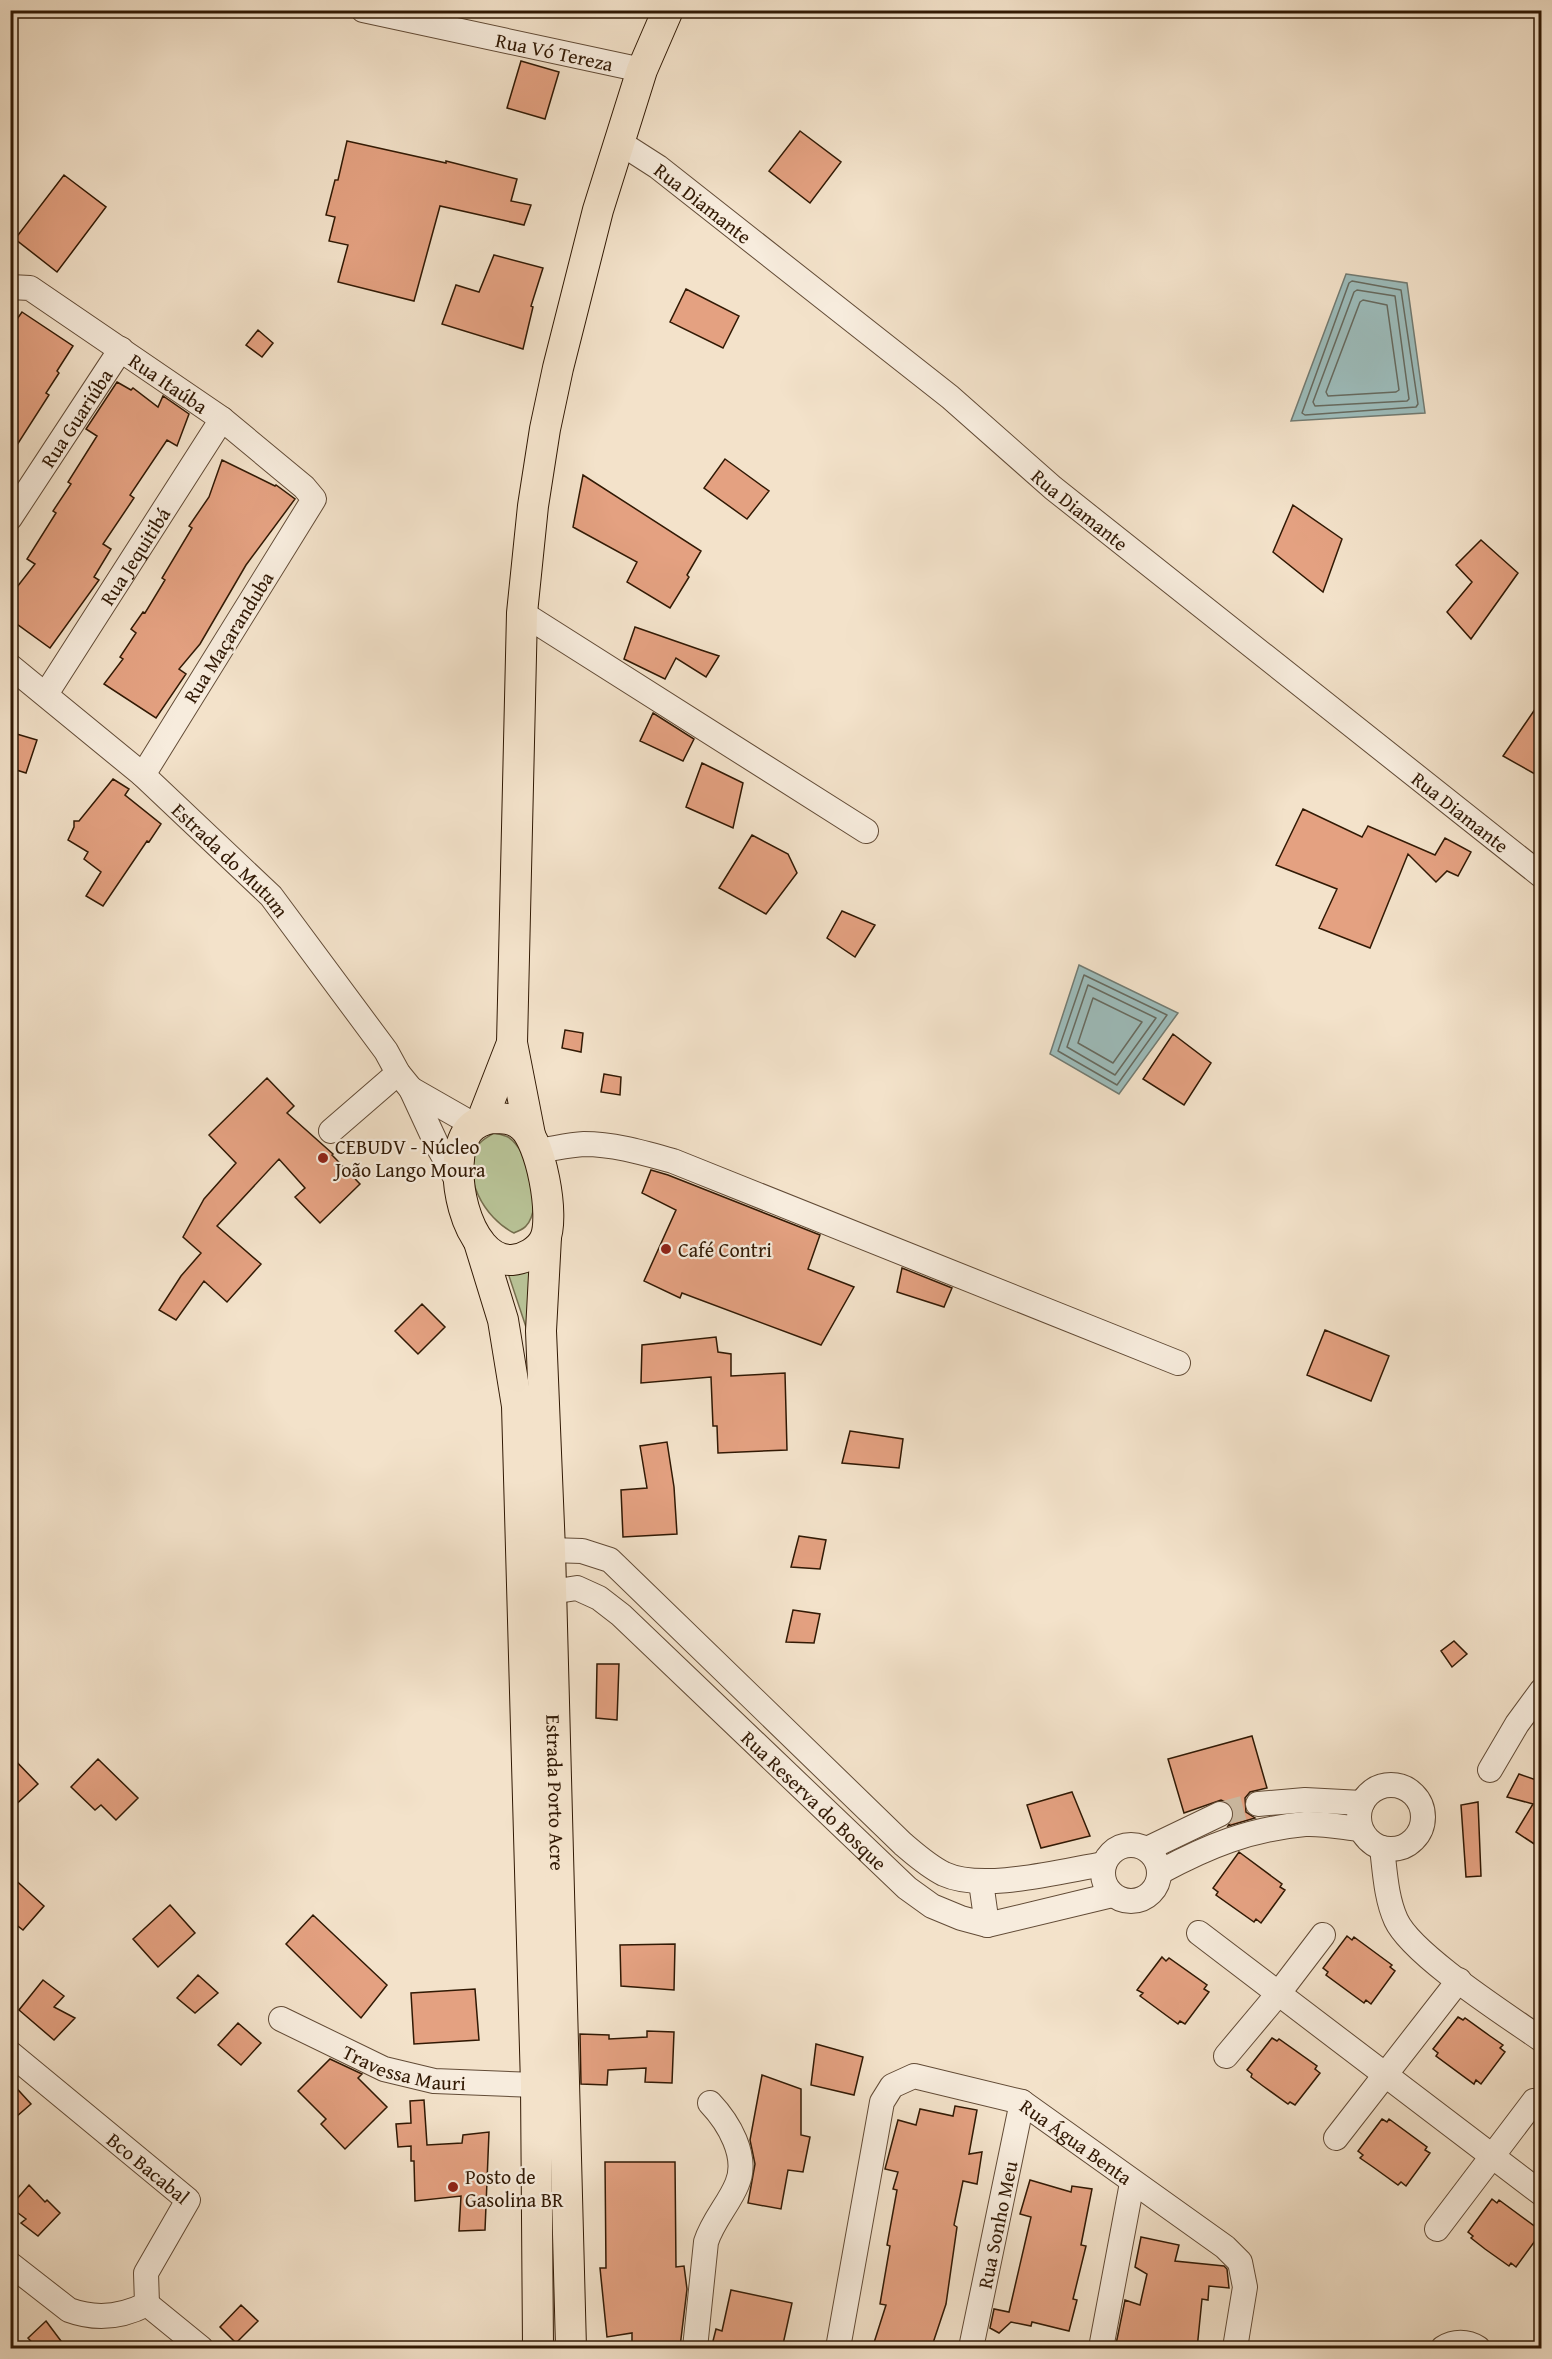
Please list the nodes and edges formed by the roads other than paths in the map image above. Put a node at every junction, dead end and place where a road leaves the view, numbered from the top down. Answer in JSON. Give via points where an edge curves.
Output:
{"nodes":[{"id":1,"x":363,"y":10,"type":"edge"},
{"id":2,"x":668,"y":10,"type":"edge"},
{"id":3,"x":642,"y":70,"type":"junction"},
{"id":4,"x":619,"y":142,"type":"junction"},
{"id":5,"x":10,"y":286,"type":"edge"},
{"id":6,"x":121,"y":349,"type":"junction"},
{"id":7,"x":222,"y":419,"type":"junction"},
{"id":8,"x":314,"y":498,"type":"joint"},
{"id":9,"x":10,"y":518,"type":"edge"},
{"id":10,"x":522,"y":613,"type":"junction"},
{"id":11,"x":10,"y":666,"type":"edge"},
{"id":12,"x":46,"y":694,"type":"junction"},
{"id":13,"x":143,"y":775,"type":"junction"},
{"id":14,"x":866,"y":831,"type":"dead end"},
{"id":15,"x":1542,"y":876,"type":"edge"},
{"id":16,"x":512,"y":1043,"type":"junction"},
{"id":17,"x":405,"y":1081,"type":"junction"},
{"id":18,"x":478,"y":1123,"type":"junction"},
{"id":19,"x":331,"y":1131,"type":"dead end"},
{"id":20,"x":533,"y":1143,"type":"junction"},
{"id":21,"x":459,"y":1184,"type":"junction"},
{"id":22,"x":546,"y":1237,"type":"junction"},
{"id":23,"x":479,"y":1242,"type":"junction"},
{"id":24,"x":1178,"y":1363,"type":"dead end"},
{"id":25,"x":550,"y":1550,"type":"junction"},
{"id":26,"x":551,"y":1592,"type":"junction"},
{"id":27,"x":1542,"y":1690,"type":"edge"},
{"id":28,"x":1490,"y":1770,"type":"dead end"},
{"id":29,"x":1362,"y":1803,"type":"junction"},
{"id":30,"x":1258,"y":1804,"type":"tunnel mouth"},
{"id":31,"x":1220,"y":1814,"type":"tunnel mouth"},
{"id":32,"x":1360,"y":1828,"type":"junction"},
{"id":33,"x":1391,"y":1848,"type":"junction"},
{"id":34,"x":1147,"y":1849,"type":"junction"},
{"id":35,"x":1104,"y":1864,"type":"junction"},
{"id":36,"x":1160,"y":1872,"type":"junction"},
{"id":37,"x":1032,"y":1876,"type":"junction"},
{"id":38,"x":981,"y":1882,"type":"junction"},
{"id":39,"x":1113,"y":1895,"type":"junction"},
{"id":40,"x":1042,"y":1914,"type":"junction"},
{"id":41,"x":987,"y":1925,"type":"junction"},
{"id":42,"x":1199,"y":1933,"type":"dead end"},
{"id":43,"x":1323,"y":1935,"type":"dead end"},
{"id":44,"x":1458,"y":1980,"type":"junction"},
{"id":45,"x":1278,"y":1994,"type":"junction"},
{"id":46,"x":281,"y":2019,"type":"dead end"},
{"id":47,"x":1542,"y":2040,"type":"edge"},
{"id":48,"x":10,"y":2053,"type":"edge"},
{"id":49,"x":1226,"y":2056,"type":"dead end"},
{"id":50,"x":1384,"y":2075,"type":"junction"},
{"id":51,"x":536,"y":2085,"type":"junction"},
{"id":52,"x":1534,"y":2101,"type":"dead end"},
{"id":53,"x":1022,"y":2102,"type":"junction"},
{"id":54,"x":710,"y":2103,"type":"dead end"},
{"id":55,"x":1336,"y":2138,"type":"dead end"},
{"id":56,"x":1492,"y":2157,"type":"junction"},
{"id":57,"x":1132,"y":2183,"type":"junction"},
{"id":58,"x":1542,"y":2194,"type":"edge"},
{"id":59,"x":1437,"y":2229,"type":"dead end"},
{"id":60,"x":10,"y":2264,"type":"edge"},
{"id":61,"x":147,"y":2304,"type":"junction"},
{"id":62,"x":201,"y":2349,"type":"edge"},
{"id":63,"x":538,"y":2349,"type":"edge"},
{"id":64,"x":571,"y":2349,"type":"edge"},
{"id":65,"x":695,"y":2349,"type":"edge"},
{"id":66,"x":838,"y":2349,"type":"edge"},
{"id":67,"x":971,"y":2349,"type":"edge"},
{"id":68,"x":1101,"y":2349,"type":"edge"},
{"id":69,"x":1235,"y":2349,"type":"edge"}],
"edges":[{"from":1,"to":3,"type":"street","name":"Rua Vó Tereza"},
{"from":2,"to":3,"type":"main road"},
{"from":3,"to":4,"type":"main road"},
{"from":4,"to":10,"type":"main road","via":[[598,210],[545,429]]},
{"from":4,"to":15,"type":"street","name":"Rua Diamante","via":[[658,167],[950,397],[1053,488]]},
{"from":5,"to":6,"type":"street","name":"Rua Itaúba","via":[[30,288]]},
{"from":6,"to":7,"type":"street","name":"Rua Itaúba"},
{"from":6,"to":9,"type":"street","name":"Rua Guariúba"},
{"from":7,"to":8,"type":"street","name":"Rua Itaúba"},
{"from":7,"to":12,"type":"street","name":"Rua Jequitibá"},
{"from":8,"to":13,"type":"street","name":"Rua Maçaranduba"},
{"from":10,"to":14,"type":"street"},
{"from":10,"to":16,"type":"main road"},
{"from":11,"to":12,"type":"street","name":"Estrada do Mutum"},
{"from":12,"to":13,"type":"street","name":"Estrada do Mutum"},
{"from":13,"to":17,"type":"street","name":"Estrada do Mutum","via":[[271,896]]},
{"from":16,"to":18,"type":"main road"},
{"from":16,"to":20,"type":"main road"},
{"from":17,"to":18,"type":"street"},
{"from":17,"to":19,"type":"street"},
{"from":17,"to":21,"type":"street","name":"Estrada do Mutum"},
{"from":18,"to":20,"type":"main road","via":[[507,1118],[524,1127]]},
{"from":18,"to":21,"type":"main road","via":[[467,1132],[460,1148]]},
{"from":20,"to":22,"type":"main road","via":[[544,1179]]},
{"from":20,"to":24,"type":"street","via":[[606,1146],[673,1161]]},
{"from":21,"to":23,"type":"main road","via":[[464,1209]]},
{"from":22,"to":23,"type":"main road","via":[[538,1248],[512,1260],[498,1258]]},
{"from":22,"to":25,"type":"main road","name":"Estrada Porto Acre","via":[[542,1331]]},
{"from":23,"to":51,"type":"main road","name":"Estrada Porto Acre","via":[[503,1320],[517,1406]]},
{"from":25,"to":26,"type":"main road","name":"Estrada Porto Acre"},
{"from":25,"to":38,"type":"street","name":"Rua Reserva do Bosque","via":[[582,1551],[610,1560],[903,1844],[946,1875]]},
{"from":26,"to":41,"type":"street","name":"Rua Reserva do Bosque","via":[[577,1588],[599,1598],[907,1888],[932,1906]]},
{"from":26,"to":64,"type":"main road","name":"Estrada Porto Acre"},
{"from":27,"to":28,"type":"street"},
{"from":29,"to":30,"type":"street","via":[[1305,1800]]},
{"from":29,"to":32,"type":"street","via":[[1358,1815]]},
{"from":29,"to":33,"type":"street","via":[[1372,1791],[1387,1785],[1403,1788],[1415,1797],[1422,1810],[1422,1826],[1414,1840]]},
{"from":31,"to":34,"type":"street"},
{"from":32,"to":33,"type":"street","via":[[1369,1841]]},
{"from":32,"to":36,"type":"street","via":[[1306,1824],[1250,1833],[1204,1849]]},
{"from":33,"to":44,"type":"street","via":[[1386,1876],[1397,1921],[1407,1939]]},
{"from":34,"to":35,"type":"street","via":[[1121,1846],[1110,1853]]},
{"from":34,"to":36,"type":"street"},
{"from":35,"to":37,"type":"street","name":"Rua Reserva do Bosque"},
{"from":35,"to":39,"type":"street","via":[[1102,1876]]},
{"from":36,"to":39,"type":"street","name":"Rua Reserva do Bosque","via":[[1158,1885],[1138,1901],[1125,1901]]},
{"from":37,"to":38,"type":"street","name":"Rua Reserva do Bosque"},
{"from":37,"to":40,"type":"street"},
{"from":38,"to":41,"type":"street"},
{"from":39,"to":40,"type":"street","name":"Rua Reserva do Bosque"},
{"from":40,"to":41,"type":"street","name":"Rua Reserva do Bosque"},
{"from":42,"to":45,"type":"street"},
{"from":43,"to":45,"type":"street"},
{"from":44,"to":47,"type":"street"},
{"from":44,"to":50,"type":"street"},
{"from":45,"to":49,"type":"street"},
{"from":45,"to":50,"type":"street"},
{"from":46,"to":51,"type":"street","name":"Travessa Mauri","via":[[384,2069],[434,2081]]},
{"from":48,"to":61,"type":"street","name":"Bco Bacabal","via":[[188,2200],[146,2273]]},
{"from":50,"to":55,"type":"street"},
{"from":50,"to":56,"type":"street"},
{"from":51,"to":63,"type":"main road","name":"Estrada Porto Acre"},
{"from":52,"to":56,"type":"street"},
{"from":53,"to":57,"type":"street","name":"Rua Água Benta"},
{"from":53,"to":66,"type":"street","name":"Rua Água Benta","via":[[914,2076],[892,2086],[882,2102]]},
{"from":53,"to":67,"type":"street","name":"Rua Sonho Meu"},
{"from":54,"to":65,"type":"street","via":[[733,2134],[740,2170],[738,2183],[706,2242]]},
{"from":56,"to":58,"type":"street"},
{"from":56,"to":59,"type":"street"},
{"from":57,"to":68,"type":"street"},
{"from":57,"to":69,"type":"street","name":"Rua Água Benta","via":[[1225,2247],[1240,2262],[1245,2287]]},
{"from":60,"to":61,"type":"street","via":[[79,2314],[129,2314]]},
{"from":61,"to":62,"type":"street"}]}
